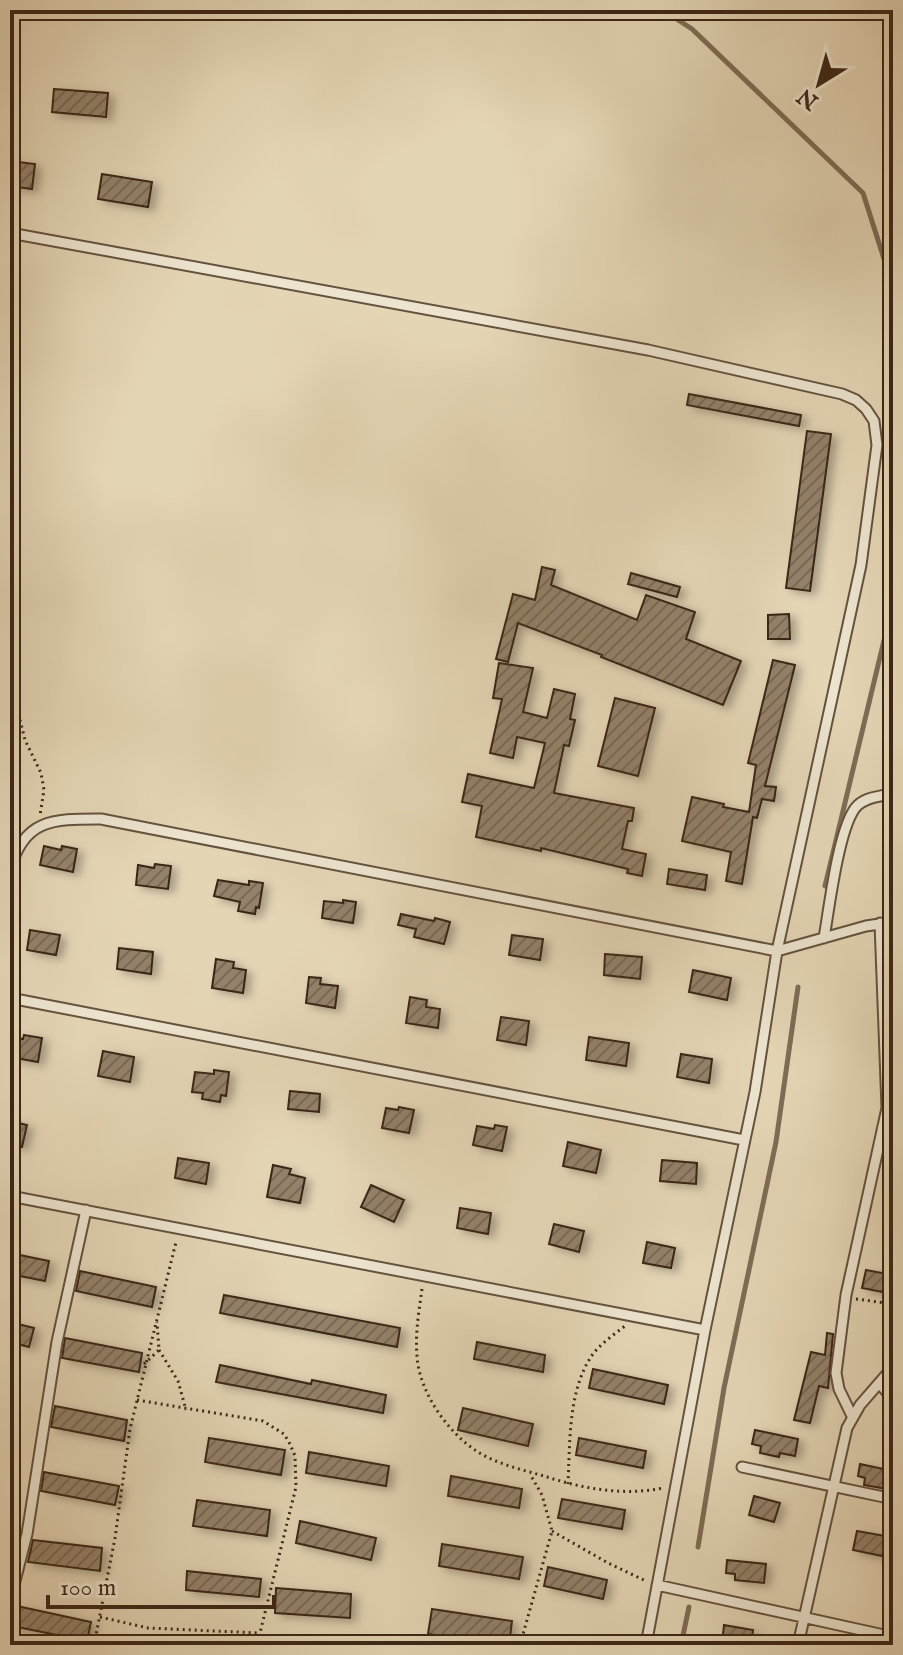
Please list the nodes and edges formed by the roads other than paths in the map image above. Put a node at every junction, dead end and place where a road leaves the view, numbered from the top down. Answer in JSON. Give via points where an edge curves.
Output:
{"nodes":[{"id":1,"x":10,"y":233,"type":"edge"},
{"id":2,"x":893,"y":794,"type":"edge"},
{"id":3,"x":10,"y":870,"type":"edge"},
{"id":4,"x":893,"y":922,"type":"edge"},
{"id":5,"x":880,"y":923,"type":"junction"},
{"id":6,"x":824,"y":938,"type":"junction"},
{"id":7,"x":777,"y":951,"type":"junction"},
{"id":8,"x":10,"y":998,"type":"edge"},
{"id":9,"x":744,"y":1140,"type":"junction"},
{"id":10,"x":10,"y":1196,"type":"edge"},
{"id":11,"x":86,"y":1210,"type":"junction"},
{"id":12,"x":705,"y":1330,"type":"junction"},
{"id":13,"x":893,"y":1368,"type":"edge"},
{"id":14,"x":879,"y":1383,"type":"junction"},
{"id":15,"x":893,"y":1399,"type":"edge"},
{"id":16,"x":852,"y":1416,"type":"junction"},
{"id":17,"x":742,"y":1467,"type":"dead end"},
{"id":18,"x":834,"y":1485,"type":"junction"},
{"id":19,"x":893,"y":1499,"type":"edge"},
{"id":20,"x":657,"y":1585,"type":"junction"},
{"id":21,"x":10,"y":1601,"type":"edge"},
{"id":22,"x":893,"y":1613,"type":"edge"},
{"id":23,"x":805,"y":1618,"type":"junction"},
{"id":24,"x":889,"y":1639,"type":"edge"},
{"id":25,"x":646,"y":1645,"type":"edge"},
{"id":26,"x":798,"y":1645,"type":"edge"}],
"edges":[{"from":1,"to":7,"type":"lane","via":[[648,350],[856,400],[874,421],[877,445],[861,565]]},
{"from":2,"to":6,"type":"lane","via":[[862,802],[850,815]]},
{"from":3,"to":7,"type":"lane","via":[[16,847],[39,826],[59,819],[101,819]]},
{"from":4,"to":5,"type":"lane"},
{"from":5,"to":6,"type":"lane"},
{"from":5,"to":16,"type":"lane","via":[[887,1108],[846,1295],[836,1373]]},
{"from":6,"to":7,"type":"lane"},
{"from":7,"to":9,"type":"lane"},
{"from":8,"to":9,"type":"lane"},
{"from":9,"to":12,"type":"lane"},
{"from":10,"to":11,"type":"lane"},
{"from":11,"to":12,"type":"lane"},
{"from":11,"to":21,"type":"lane"},
{"from":12,"to":20,"type":"lane"},
{"from":13,"to":14,"type":"lane"},
{"from":14,"to":15,"type":"lane"},
{"from":14,"to":16,"type":"lane"},
{"from":16,"to":18,"type":"lane"},
{"from":17,"to":18,"type":"lane"},
{"from":18,"to":19,"type":"lane"},
{"from":18,"to":23,"type":"lane"},
{"from":20,"to":23,"type":"lane"},
{"from":20,"to":25,"type":"lane"},
{"from":22,"to":24,"type":"lane"},
{"from":23,"to":24,"type":"lane"},
{"from":23,"to":26,"type":"lane"}]}
